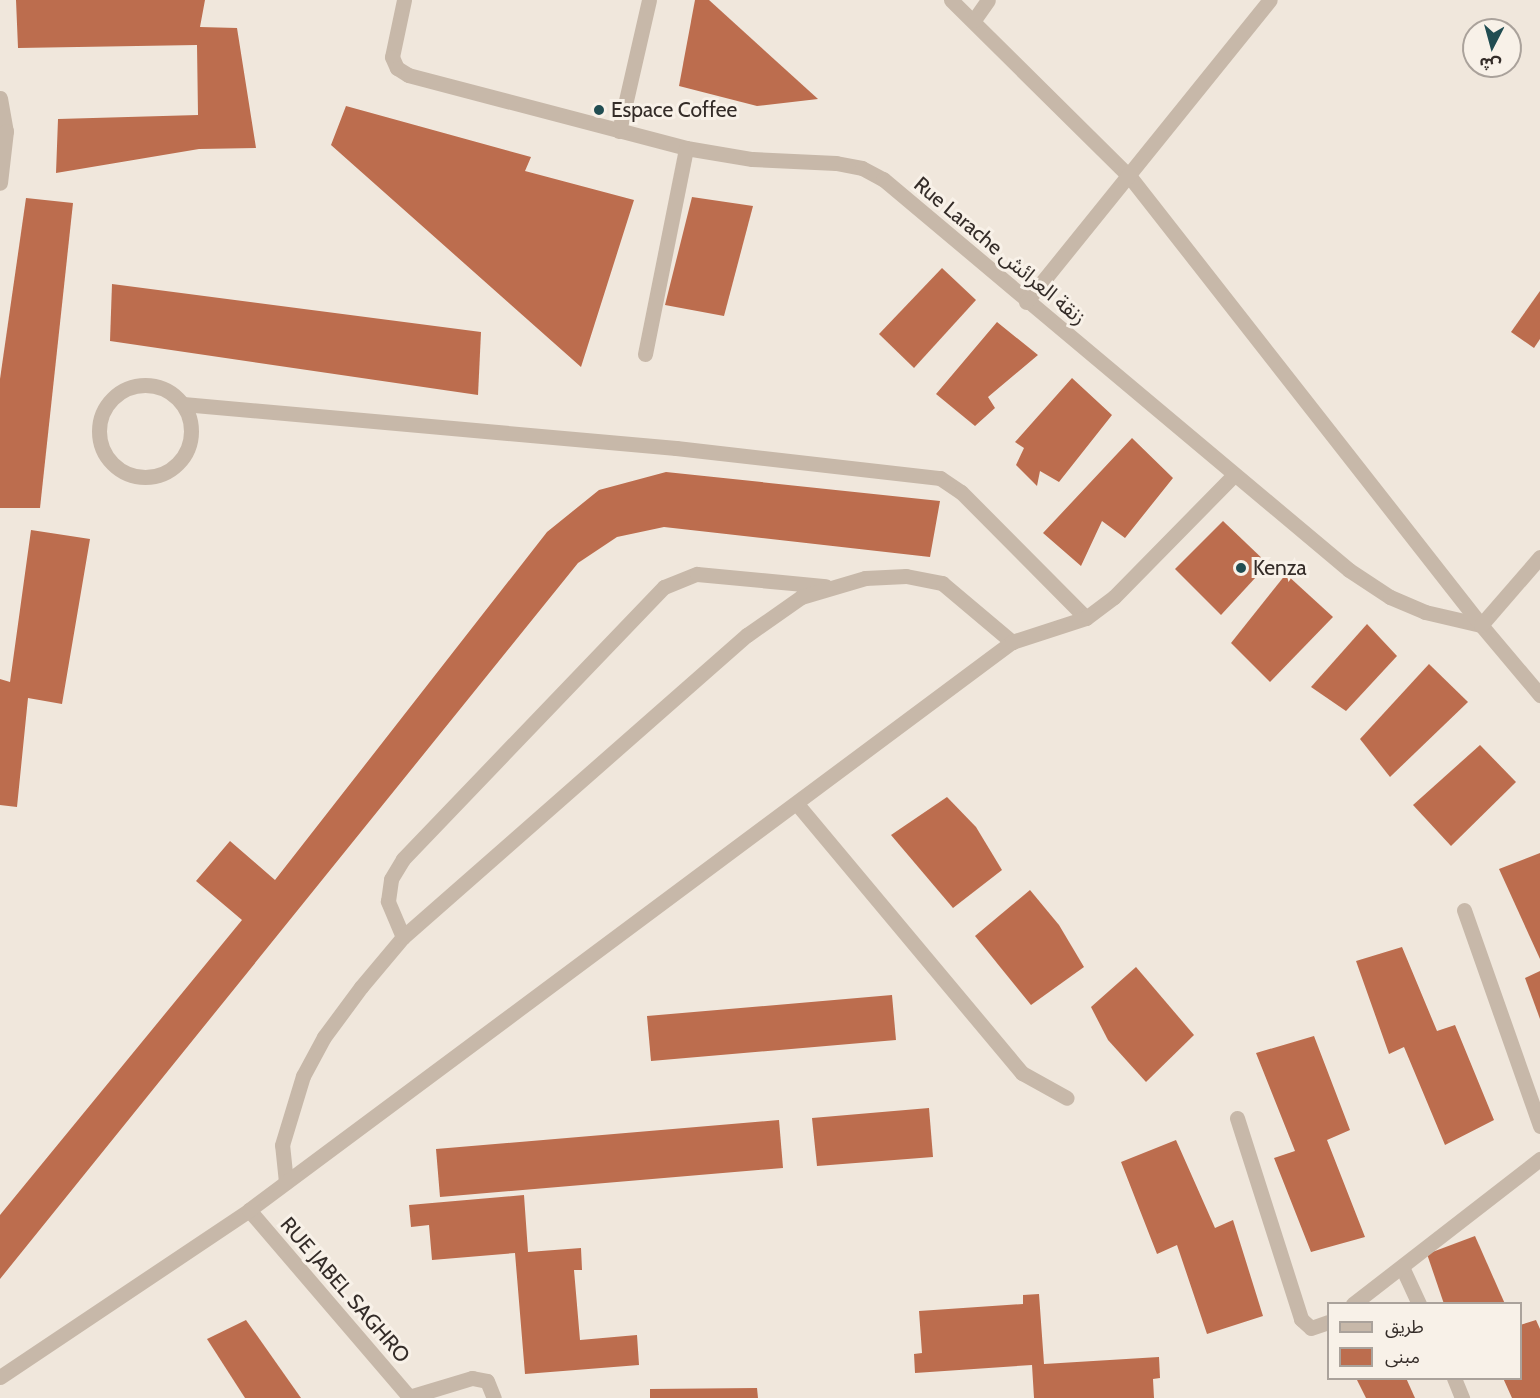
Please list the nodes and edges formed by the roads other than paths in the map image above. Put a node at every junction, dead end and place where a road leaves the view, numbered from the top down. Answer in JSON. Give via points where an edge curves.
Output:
{"nodes":[{"id":1,"x":404,"y":0,"type":"edge"},
{"id":2,"x":649,"y":0,"type":"edge"},
{"id":3,"x":951,"y":0,"type":"edge"},
{"id":4,"x":988,"y":0,"type":"edge"},
{"id":5,"x":1270,"y":0,"type":"edge"},
{"id":6,"x":974,"y":20,"type":"junction"},
{"id":7,"x":0,"y":98,"type":"edge"},
{"id":8,"x":619,"y":131,"type":"junction"},
{"id":9,"x":686,"y":148,"type":"junction"},
{"id":10,"x":1130,"y":177,"type":"junction"},
{"id":11,"x":0,"y":183,"type":"edge"},
{"id":12,"x":1026,"y":302,"type":"junction"},
{"id":13,"x":645,"y":354,"type":"dead end"},
{"id":14,"x":183,"y":404,"type":"junction"},
{"id":15,"x":1233,"y":476,"type":"junction"},
{"id":16,"x":1540,"y":557,"type":"edge"},
{"id":17,"x":831,"y":587,"type":"junction"},
{"id":18,"x":1086,"y":618,"type":"junction"},
{"id":19,"x":1481,"y":626,"type":"junction"},
{"id":20,"x":1012,"y":642,"type":"junction"},
{"id":21,"x":1540,"y":695,"type":"edge"},
{"id":22,"x":797,"y":804,"type":"junction"},
{"id":23,"x":1464,"y":910,"type":"dead end"},
{"id":24,"x":403,"y":937,"type":"junction"},
{"id":25,"x":1067,"y":1098,"type":"dead end"},
{"id":26,"x":1237,"y":1118,"type":"dead end"},
{"id":27,"x":1540,"y":1126,"type":"edge"},
{"id":28,"x":1540,"y":1159,"type":"edge"},
{"id":29,"x":286,"y":1182,"type":"junction"},
{"id":30,"x":249,"y":1210,"type":"junction"},
{"id":31,"x":1402,"y":1267,"type":"junction"},
{"id":32,"x":1356,"y":1302,"type":"edge"},
{"id":33,"x":1418,"y":1302,"type":"edge"},
{"id":34,"x":1327,"y":1323,"type":"edge"},
{"id":35,"x":0,"y":1377,"type":"edge"},
{"id":36,"x":1455,"y":1380,"type":"edge"},
{"id":37,"x":410,"y":1398,"type":"edge"},
{"id":38,"x":494,"y":1398,"type":"edge"},
{"id":39,"x":1462,"y":1398,"type":"edge"}],
"edges":[{"from":1,"to":8,"type":"street","name":"Rue Larache زنقة العرائش","via":[[392,57],[397,68],[408,75]]},
{"from":2,"to":8,"type":"street"},
{"from":3,"to":6,"type":"street"},
{"from":4,"to":6,"type":"street"},
{"from":5,"to":10,"type":"street"},
{"from":6,"to":10,"type":"street"},
{"from":7,"to":11,"type":"street","via":[[6,131]]},
{"from":8,"to":9,"type":"street","name":"Rue Larache زنقة العرائش"},
{"from":9,"to":12,"type":"street","name":"Rue Larache زنقة العرائش","via":[[752,159],[862,168],[883,179]]},
{"from":9,"to":13,"type":"street"},
{"from":10,"to":12,"type":"street"},
{"from":10,"to":19,"type":"street"},
{"from":12,"to":15,"type":"street","name":"Rue Larache زنقة العرائش"},
{"from":14,"to":14,"type":"street","via":[[158,387],[128,388],[115,396],[99,422],[99,438],[112,464],[140,477],[169,471],[189,448],[192,433]]},
{"from":14,"to":18,"type":"street","via":[[676,448],[940,478],[961,492]]},
{"from":15,"to":18,"type":"street","via":[[1114,597]]},
{"from":15,"to":19,"type":"street","name":"Rue Larache زنقة العرائش","via":[[1349,570],[1390,597],[1425,612]]},
{"from":16,"to":19,"type":"street"},
{"from":17,"to":20,"type":"street","via":[[865,578],[906,576],[942,583]]},
{"from":17,"to":24,"type":"street","via":[[801,597],[703,671]]},
{"from":17,"to":24,"type":"street","via":[[697,574],[664,587],[403,859],[392,879],[388,901]]},
{"from":18,"to":20,"type":"street"},
{"from":19,"to":21,"type":"street"},
{"from":20,"to":22,"type":"street"},
{"from":22,"to":25,"type":"street","via":[[1022,1073]]},
{"from":22,"to":29,"type":"street"},
{"from":23,"to":27,"type":"street"},
{"from":24,"to":29,"type":"street","via":[[324,1037],[303,1076],[282,1145]]},
{"from":26,"to":34,"type":"street","via":[[1302,1319],[1311,1328]]},
{"from":28,"to":31,"type":"street"},
{"from":29,"to":30,"type":"street"},
{"from":30,"to":35,"type":"street"},
{"from":30,"to":37,"type":"street","name":"RUE JABEL SAGHRO"},
{"from":31,"to":32,"type":"street"},
{"from":31,"to":33,"type":"street"},
{"from":36,"to":39,"type":"street"},
{"from":37,"to":38,"type":"street","via":[[472,1378],[487,1381]]}]}
